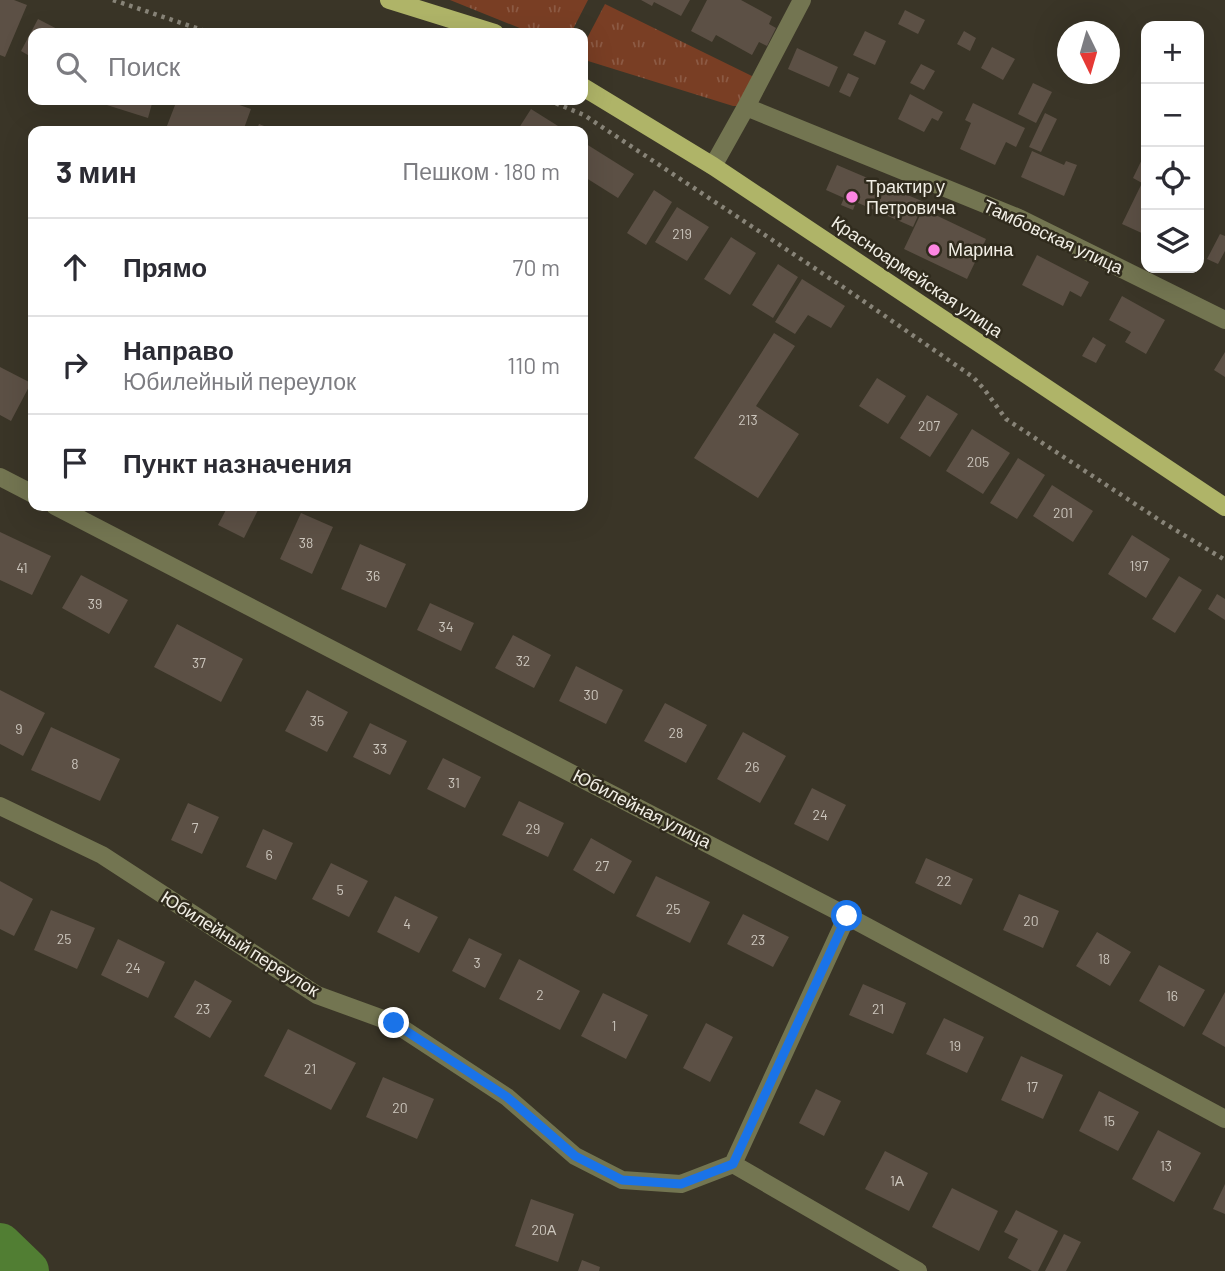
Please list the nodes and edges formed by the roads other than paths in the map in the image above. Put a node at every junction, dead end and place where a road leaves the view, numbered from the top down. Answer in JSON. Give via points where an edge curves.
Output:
{"nodes":[{"id":1,"x":389,"y":0,"type":"edge"},
{"id":2,"x":802,"y":0,"type":"edge"},
{"id":3,"x":479,"y":28,"type":"edge"},
{"id":4,"x":588,"y":90,"type":"edge"},
{"id":5,"x":746,"y":107,"type":"junction"},
{"id":6,"x":713,"y":166,"type":"junction"},
{"id":7,"x":1225,"y":320,"type":"edge"},
{"id":8,"x":0,"y":477,"type":"edge"},
{"id":9,"x":28,"y":491,"type":"edge"},
{"id":10,"x":1225,"y":507,"type":"edge"},
{"id":11,"x":65,"y":511,"type":"edge"},
{"id":12,"x":0,"y":806,"type":"edge"},
{"id":13,"x":847,"y":916,"type":"junction"},
{"id":14,"x":1225,"y":1119,"type":"edge"},
{"id":15,"x":733,"y":1164,"type":"junction"},
{"id":16,"x":918,"y":1271,"type":"edge"}],
"edges":[{"from":1,"to":3,"type":"main road"},
{"from":2,"to":5,"type":"street"},
{"from":4,"to":6,"type":"main road","name":"Красноармейская улица"},
{"from":5,"to":6,"type":"street"},
{"from":5,"to":7,"type":"street","name":"Тамбовская улица","via":[[1019,218]]},
{"from":6,"to":10,"type":"main road","name":"Красноармейская улица"},
{"from":8,"to":9,"type":"street"},
{"from":11,"to":13,"type":"street","name":"Юбилейная улица"},
{"from":12,"to":15,"type":"street","name":"Юбилейный переулок","via":[[102,855],[317,995],[394,1023],[507,1097],[575,1156],[622,1180],[681,1184]]},
{"from":13,"to":14,"type":"street","name":"Юбилейная улица"},
{"from":13,"to":15,"type":"street"},
{"from":15,"to":16,"type":"street"}]}
